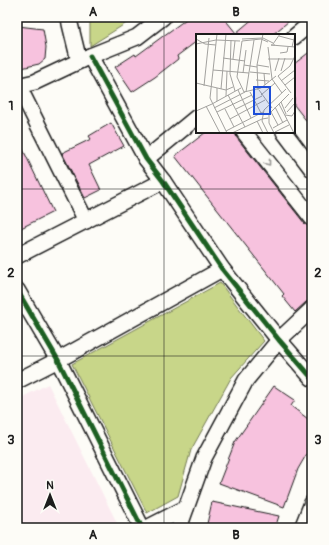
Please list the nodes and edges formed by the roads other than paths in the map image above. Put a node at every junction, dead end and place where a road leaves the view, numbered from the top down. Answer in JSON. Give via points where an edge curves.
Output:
{"nodes":[{"id":1,"x":69,"y":17,"type":"edge"},
{"id":2,"x":163,"y":17,"type":"edge"},
{"id":3,"x":312,"y":22,"type":"edge"},
{"id":4,"x":295,"y":36,"type":"edge"},
{"id":5,"x":85,"y":58,"type":"junction"},
{"id":6,"x":17,"y":85,"type":"edge"},
{"id":7,"x":196,"y":118,"type":"edge"},
{"id":8,"x":245,"y":133,"type":"edge"},
{"id":9,"x":285,"y":133,"type":"edge"},
{"id":10,"x":146,"y":159,"type":"junction"},
{"id":11,"x":312,"y":169,"type":"edge"},
{"id":12,"x":164,"y":181,"type":"junction"},
{"id":13,"x":312,"y":218,"type":"edge"},
{"id":14,"x":86,"y":220,"type":"junction"},
{"id":15,"x":17,"y":256,"type":"edge"},
{"id":16,"x":222,"y":269,"type":"junction"},
{"id":17,"x":17,"y":290,"type":"edge"},
{"id":18,"x":312,"y":309,"type":"edge"},
{"id":19,"x":279,"y":340,"type":"junction"},
{"id":20,"x":58,"y":360,"type":"junction"},
{"id":21,"x":312,"y":378,"type":"edge"},
{"id":22,"x":17,"y":381,"type":"edge"},
{"id":23,"x":312,"y":503,"type":"edge"},
{"id":24,"x":186,"y":508,"type":"junction"},
{"id":25,"x":142,"y":528,"type":"edge"},
{"id":26,"x":147,"y":528,"type":"edge"},
{"id":27,"x":179,"y":528,"type":"edge"},
{"id":28,"x":302,"y":528,"type":"edge"}],
"edges":[{"from":1,"to":5,"type":"street"},
{"from":2,"to":5,"type":"street","via":[[137,37]]},
{"from":3,"to":4,"type":"street"},
{"from":5,"to":6,"type":"street","via":[[35,82]]},
{"from":5,"to":10,"type":"street"},
{"from":6,"to":14,"type":"street"},
{"from":7,"to":10,"type":"street"},
{"from":8,"to":13,"type":"street","one_way":true},
{"from":9,"to":11,"type":"street"},
{"from":10,"to":12,"type":"street"},
{"from":12,"to":14,"type":"street"},
{"from":12,"to":16,"type":"street"},
{"from":14,"to":15,"type":"street"},
{"from":16,"to":19,"type":"street"},
{"from":16,"to":20,"type":"street"},
{"from":17,"to":20,"type":"street"},
{"from":18,"to":19,"type":"street"},
{"from":19,"to":21,"type":"street"},
{"from":19,"to":24,"type":"street","via":[[246,380],[204,458]]},
{"from":20,"to":22,"type":"street"},
{"from":20,"to":25,"type":"street"},
{"from":23,"to":28,"type":"street"},
{"from":24,"to":26,"type":"street"},
{"from":24,"to":27,"type":"street"}]}
